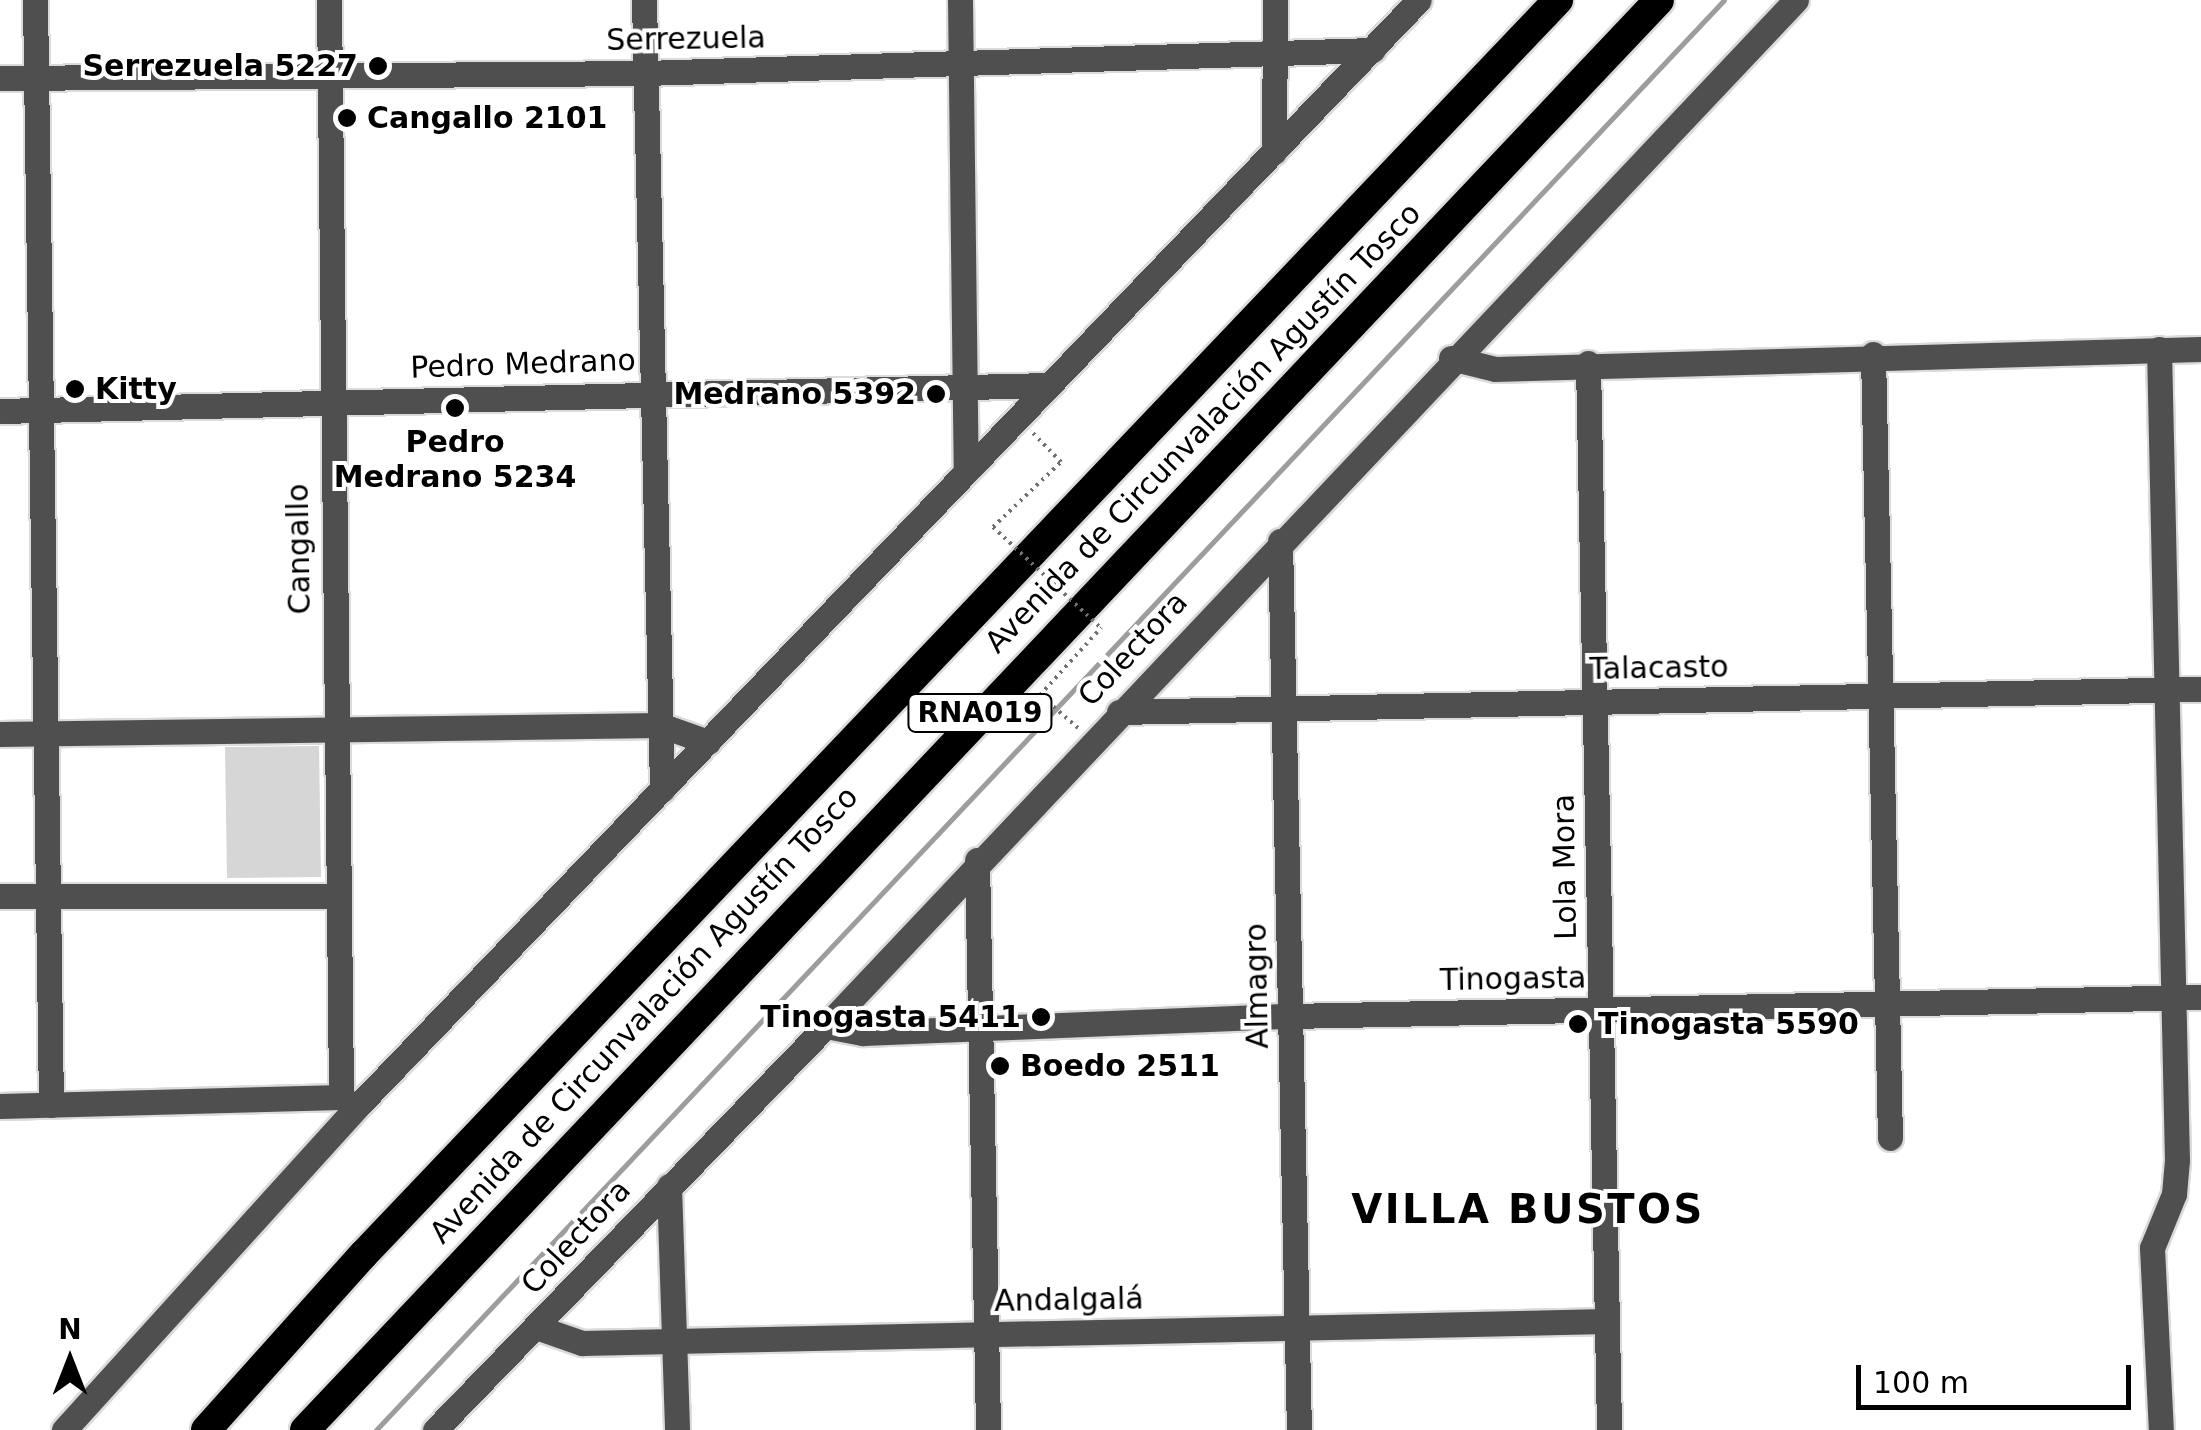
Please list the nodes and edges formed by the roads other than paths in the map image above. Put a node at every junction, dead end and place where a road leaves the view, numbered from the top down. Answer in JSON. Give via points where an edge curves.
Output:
{"nodes":[{"id":1,"x":35,"y":0,"type":"edge"},
{"id":2,"x":329,"y":0,"type":"edge"},
{"id":3,"x":644,"y":0,"type":"edge"},
{"id":4,"x":960,"y":0,"type":"edge"},
{"id":5,"x":1275,"y":0,"type":"edge"},
{"id":6,"x":1419,"y":0,"type":"edge"},
{"id":7,"x":1558,"y":0,"type":"edge"},
{"id":8,"x":1658,"y":0,"type":"edge"},
{"id":9,"x":1796,"y":0,"type":"edge"},
{"id":10,"x":1373,"y":50,"type":"junction"},
{"id":11,"x":1274,"y":54,"type":"junction"},
{"id":12,"x":961,"y":65,"type":"junction"},
{"id":13,"x":645,"y":74,"type":"junction"},
{"id":14,"x":329,"y":76,"type":"junction"},
{"id":15,"x":0,"y":78,"type":"edge"},
{"id":16,"x":36,"y":78,"type":"junction"},
{"id":17,"x":1274,"y":152,"type":"junction"},
{"id":18,"x":2160,"y":349,"type":"junction"},
{"id":19,"x":2201,"y":349,"type":"edge"},
{"id":20,"x":1873,"y":354,"type":"junction"},
{"id":21,"x":1451,"y":358,"type":"junction"},
{"id":22,"x":1588,"y":363,"type":"junction"},
{"id":23,"x":1048,"y":385,"type":"junction"},
{"id":24,"x":966,"y":386,"type":"junction"},
{"id":25,"x":652,"y":392,"type":"junction"},
{"id":26,"x":330,"y":402,"type":"junction"},
{"id":27,"x":45,"y":410,"type":"junction"},
{"id":28,"x":0,"y":411,"type":"edge"},
{"id":29,"x":966,"y":471,"type":"junction"},
{"id":30,"x":1280,"y":540,"type":"junction"},
{"id":31,"x":2201,"y":689,"type":"edge"},
{"id":32,"x":2166,"y":690,"type":"junction"},
{"id":33,"x":1880,"y":696,"type":"junction"},
{"id":34,"x":1594,"y":702,"type":"junction"},
{"id":35,"x":1283,"y":709,"type":"junction"},
{"id":36,"x":1119,"y":712,"type":"junction"},
{"id":37,"x":660,"y":726,"type":"junction"},
{"id":38,"x":334,"y":733,"type":"junction"},
{"id":39,"x":0,"y":734,"type":"edge"},
{"id":40,"x":48,"y":734,"type":"junction"},
{"id":41,"x":708,"y":742,"type":"junction"},
{"id":42,"x":662,"y":790,"type":"junction"},
{"id":43,"x":977,"y":860,"type":"junction"},
{"id":44,"x":49,"y":895,"type":"junction"},
{"id":45,"x":0,"y":896,"type":"edge"},
{"id":46,"x":336,"y":896,"type":"junction"},
{"id":47,"x":2201,"y":997,"type":"edge"},
{"id":48,"x":2173,"y":998,"type":"junction"},
{"id":49,"x":1887,"y":1004,"type":"junction"},
{"id":50,"x":1600,"y":1010,"type":"junction"},
{"id":51,"x":1290,"y":1016,"type":"junction"},
{"id":52,"x":826,"y":1026,"type":"junction"},
{"id":53,"x":981,"y":1027,"type":"junction"},
{"id":54,"x":349,"y":1102,"type":"junction"},
{"id":55,"x":51,"y":1105,"type":"junction"},
{"id":56,"x":0,"y":1106,"type":"edge"},
{"id":57,"x":1890,"y":1138,"type":"dead end"},
{"id":58,"x":668,"y":1186,"type":"junction"},
{"id":59,"x":1607,"y":1321,"type":"junction"},
{"id":60,"x":536,"y":1327,"type":"junction"},
{"id":61,"x":1296,"y":1328,"type":"junction"},
{"id":62,"x":986,"y":1334,"type":"junction"},
{"id":63,"x":676,"y":1341,"type":"junction"},
{"id":64,"x":64,"y":1430,"type":"edge"},
{"id":65,"x":206,"y":1430,"type":"edge"},
{"id":66,"x":304,"y":1430,"type":"edge"},
{"id":67,"x":435,"y":1430,"type":"edge"},
{"id":68,"x":678,"y":1430,"type":"edge"},
{"id":69,"x":988,"y":1430,"type":"edge"},
{"id":70,"x":1298,"y":1430,"type":"edge"},
{"id":71,"x":1609,"y":1430,"type":"edge"},
{"id":72,"x":2161,"y":1430,"type":"edge"}],
"edges":[{"from":1,"to":16,"type":"street"},
{"from":2,"to":14,"type":"street","name":"Cangallo"},
{"from":3,"to":13,"type":"street"},
{"from":4,"to":12,"type":"street"},
{"from":5,"to":11,"type":"street"},
{"from":6,"to":10,"type":"street"},
{"from":7,"to":65,"type":"highway","name":"Avenida de Circunvalación Agustín Tosco","number":"RNA019","via":[[388,1228]]},
{"from":8,"to":66,"type":"highway","name":"Avenida de Circunvalación Agustín Tosco","number":"RNA019"},
{"from":9,"to":21,"type":"street","name":"Colectora"},
{"from":10,"to":11,"type":"street","name":"Serrezuela"},
{"from":10,"to":17,"type":"street"},
{"from":11,"to":12,"type":"street","name":"Serrezuela"},
{"from":11,"to":17,"type":"street"},
{"from":12,"to":13,"type":"street","name":"Serrezuela"},
{"from":12,"to":24,"type":"street"},
{"from":13,"to":14,"type":"street","name":"Serrezuela"},
{"from":13,"to":25,"type":"street"},
{"from":14,"to":16,"type":"street","name":"Serrezuela"},
{"from":14,"to":26,"type":"street","name":"Cangallo"},
{"from":15,"to":16,"type":"street","name":"Serrezuela"},
{"from":16,"to":27,"type":"street"},
{"from":17,"to":23,"type":"street"},
{"from":18,"to":19,"type":"street"},
{"from":18,"to":20,"type":"street"},
{"from":18,"to":32,"type":"street"},
{"from":20,"to":22,"type":"street"},
{"from":20,"to":33,"type":"street"},
{"from":21,"to":22,"type":"street","via":[[1494,368]]},
{"from":21,"to":30,"type":"street","name":"Colectora"},
{"from":22,"to":34,"type":"street","name":"Lola Mora"},
{"from":23,"to":24,"type":"street","name":"Pedro Medrano"},
{"from":23,"to":29,"type":"street"},
{"from":24,"to":25,"type":"street","name":"Pedro Medrano"},
{"from":24,"to":29,"type":"street"},
{"from":25,"to":26,"type":"street","name":"Pedro Medrano"},
{"from":25,"to":37,"type":"street"},
{"from":26,"to":27,"type":"street","name":"Pedro Medrano"},
{"from":26,"to":38,"type":"street","name":"Cangallo"},
{"from":27,"to":28,"type":"street","name":"Pedro Medrano"},
{"from":27,"to":40,"type":"street"},
{"from":29,"to":41,"type":"street"},
{"from":30,"to":35,"type":"street","name":"Almagro"},
{"from":30,"to":36,"type":"street","name":"Colectora"},
{"from":31,"to":32,"type":"street","name":"Talacasto"},
{"from":32,"to":33,"type":"street","name":"Talacasto"},
{"from":32,"to":48,"type":"street"},
{"from":33,"to":34,"type":"street","name":"Talacasto"},
{"from":33,"to":49,"type":"street"},
{"from":34,"to":35,"type":"street","name":"Talacasto"},
{"from":34,"to":50,"type":"street","name":"Lola Mora"},
{"from":35,"to":36,"type":"street","name":"Talacasto"},
{"from":35,"to":51,"type":"street","name":"Almagro"},
{"from":36,"to":43,"type":"street","name":"Colectora"},
{"from":37,"to":38,"type":"street"},
{"from":37,"to":41,"type":"street"},
{"from":37,"to":42,"type":"street"},
{"from":38,"to":40,"type":"street"},
{"from":38,"to":46,"type":"street","name":"Cangallo"},
{"from":39,"to":40,"type":"street"},
{"from":40,"to":44,"type":"street"},
{"from":41,"to":42,"type":"street"},
{"from":42,"to":54,"type":"street"},
{"from":43,"to":52,"type":"street","name":"Colectora"},
{"from":43,"to":53,"type":"street"},
{"from":44,"to":45,"type":"street"},
{"from":44,"to":46,"type":"street"},
{"from":44,"to":55,"type":"street"},
{"from":46,"to":54,"type":"street","name":"Cangallo"},
{"from":47,"to":48,"type":"street","name":"Tinogasta"},
{"from":48,"to":49,"type":"street","name":"Tinogasta"},
{"from":48,"to":72,"type":"street","via":[[2177,1160],[2174,1194],[2152,1248]]},
{"from":49,"to":50,"type":"street","name":"Tinogasta"},
{"from":49,"to":57,"type":"street"},
{"from":50,"to":51,"type":"street","name":"Tinogasta"},
{"from":50,"to":59,"type":"street","name":"Lola Mora"},
{"from":51,"to":53,"type":"street","name":"Tinogasta"},
{"from":51,"to":61,"type":"street","name":"Almagro"},
{"from":52,"to":53,"type":"street","name":"Tinogasta","via":[[863,1033]]},
{"from":52,"to":58,"type":"street","name":"Colectora"},
{"from":53,"to":62,"type":"street"},
{"from":54,"to":55,"type":"street"},
{"from":54,"to":64,"type":"street"},
{"from":55,"to":56,"type":"street"},
{"from":58,"to":60,"type":"street","name":"Colectora"},
{"from":58,"to":63,"type":"street"},
{"from":59,"to":61,"type":"street","name":"Andalgalá"},
{"from":59,"to":71,"type":"street","name":"Lola Mora"},
{"from":60,"to":63,"type":"street","name":"Andalgalá","via":[[582,1342]]},
{"from":60,"to":67,"type":"street","name":"Colectora"},
{"from":61,"to":62,"type":"street","name":"Andalgalá"},
{"from":61,"to":70,"type":"street","name":"Almagro"},
{"from":62,"to":63,"type":"street","name":"Andalgalá"},
{"from":62,"to":69,"type":"street"},
{"from":63,"to":68,"type":"street"}]}
